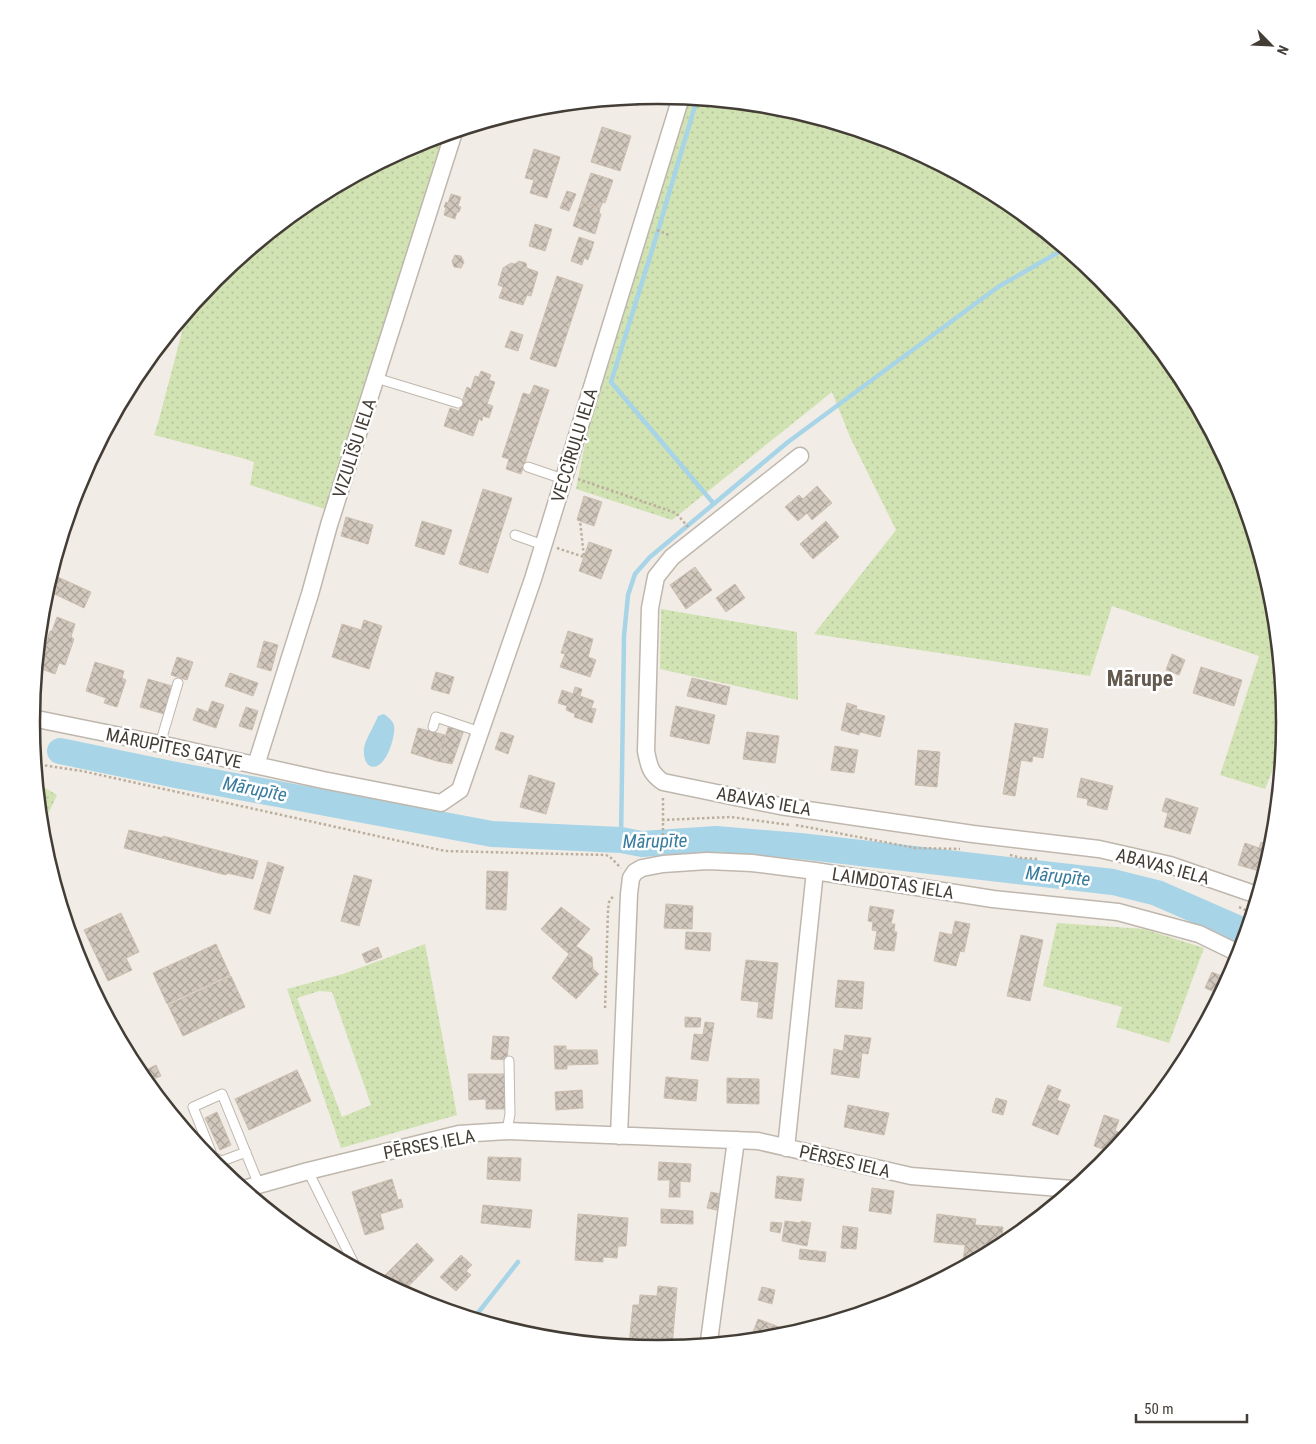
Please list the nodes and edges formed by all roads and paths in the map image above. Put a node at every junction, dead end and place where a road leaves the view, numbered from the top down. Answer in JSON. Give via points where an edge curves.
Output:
{"nodes":[{"id":1,"x":679,"y":105,"type":"edge"},
{"id":2,"x":451,"y":140,"type":"edge"},
{"id":3,"x":650,"y":228,"type":"dead end"},
{"id":4,"x":669,"y":235,"type":"dead end"},
{"id":5,"x":376,"y":378,"type":"junction"},
{"id":6,"x":458,"y":403,"type":"dead end"},
{"id":7,"x":800,"y":456,"type":"dead end"},
{"id":8,"x":528,"y":467,"type":"dead end"},
{"id":9,"x":564,"y":477,"type":"junction"},
{"id":10,"x":682,"y":520,"type":"dead end"},
{"id":11,"x":580,"y":521,"type":"dead end"},
{"id":12,"x":515,"y":535,"type":"dead end"},
{"id":13,"x":543,"y":544,"type":"junction"},
{"id":14,"x":178,"y":683,"type":"dead end"},
{"id":15,"x":40,"y":720,"type":"edge"},
{"id":16,"x":433,"y":728,"type":"dead end"},
{"id":17,"x":480,"y":732,"type":"junction"},
{"id":18,"x":160,"y":744,"type":"junction"},
{"id":19,"x":41,"y":765,"type":"edge"},
{"id":20,"x":256,"y":765,"type":"junction"},
{"id":21,"x":663,"y":782,"type":"junction"},
{"id":22,"x":460,"y":790,"type":"joint"},
{"id":23,"x":662,"y":820,"type":"junction"},
{"id":24,"x":963,"y":849,"type":"dead end"},
{"id":25,"x":1006,"y":854,"type":"dead end"},
{"id":26,"x":664,"y":855,"type":"dead end"},
{"id":27,"x":1045,"y":858,"type":"dead end"},
{"id":28,"x":816,"y":871,"type":"junction"},
{"id":29,"x":631,"y":878,"type":"junction"},
{"id":30,"x":1252,"y":893,"type":"edge"},
{"id":31,"x":1236,"y":905,"type":"dead end"},
{"id":32,"x":1246,"y":910,"type":"edge"},
{"id":33,"x":1232,"y":950,"type":"edge"},
{"id":34,"x":509,"y":1061,"type":"dead end"},
{"id":35,"x":507,"y":1132,"type":"junction"},
{"id":36,"x":618,"y":1136,"type":"junction"},
{"id":37,"x":736,"y":1140,"type":"junction"},
{"id":38,"x":208,"y":1145,"type":"edge"},
{"id":39,"x":786,"y":1148,"type":"junction"},
{"id":40,"x":246,"y":1152,"type":"junction"},
{"id":41,"x":223,"y":1161,"type":"edge"},
{"id":42,"x":308,"y":1171,"type":"junction"},
{"id":43,"x":252,"y":1187,"type":"edge"},
{"id":44,"x":1063,"y":1188,"type":"edge"},
{"id":45,"x":351,"y":1258,"type":"edge"},
{"id":46,"x":709,"y":1338,"type":"edge"}],
"edges":[{"from":1,"to":9,"type":"street","name":"VECCĪRUĻU IELA"},
{"from":2,"to":5,"type":"street","name":"VIZULĪŠU IELA"},
{"from":3,"to":4,"type":"path"},
{"from":5,"to":6,"type":"lane"},
{"from":5,"to":20,"type":"street","name":"VIZULĪŠU IELA"},
{"from":7,"to":21,"type":"street","via":[[672,557],[656,577],[650,608],[646,751],[650,770]]},
{"from":8,"to":9,"type":"lane"},
{"from":9,"to":10,"type":"path","via":[[676,513]]},
{"from":9,"to":13,"type":"street","name":"VECCĪRUĻU IELA"},
{"from":11,"to":13,"type":"path","via":[[584,557]]},
{"from":12,"to":13,"type":"lane"},
{"from":13,"to":17,"type":"street","name":"VECCĪRUĻU IELA"},
{"from":14,"to":18,"type":"lane"},
{"from":15,"to":18,"type":"street","name":"MĀRUPĪTES GATVE"},
{"from":16,"to":17,"type":"lane","via":[[436,716]]},
{"from":17,"to":22,"type":"street","name":"VECCĪRUĻU IELA"},
{"from":18,"to":20,"type":"street","name":"MĀRUPĪTES GATVE"},
{"from":19,"to":29,"type":"path","via":[[82,771],[445,851],[606,855]]},
{"from":20,"to":22,"type":"street","name":"MĀRUPĪTES GATVE","via":[[441,803]]},
{"from":21,"to":23,"type":"path"},
{"from":21,"to":30,"type":"street","name":"ABAVAS IELA","via":[[780,806],[1099,849],[1170,865]]},
{"from":23,"to":24,"type":"path","via":[[731,816],[915,848]]},
{"from":23,"to":26,"type":"path"},
{"from":25,"to":27,"type":"path"},
{"from":28,"to":29,"type":"street","via":[[752,863],[707,862],[642,868]]},
{"from":28,"to":33,"type":"street","name":"LAIMDOTAS IELA","via":[[993,899],[1118,912],[1199,934]]},
{"from":28,"to":39,"type":"street","name":"LAIMDOTAS IELA"},
{"from":29,"to":36,"type":"street"},
{"from":31,"to":32,"type":"path"},
{"from":34,"to":35,"type":"lane"},
{"from":35,"to":36,"type":"street","name":"PĒRSES IELA"},
{"from":35,"to":42,"type":"street","name":"PĒRSES IELA","via":[[459,1134]]},
{"from":36,"to":37,"type":"street","name":"PĒRSES IELA"},
{"from":37,"to":39,"type":"street","name":"PĒRSES IELA"},
{"from":37,"to":46,"type":"street"},
{"from":38,"to":40,"type":"lane","via":[[192,1107],[222,1094]]},
{"from":39,"to":44,"type":"street","name":"PĒRSES IELA","via":[[911,1176]]},
{"from":40,"to":41,"type":"lane"},
{"from":40,"to":43,"type":"lane"},
{"from":42,"to":43,"type":"street","name":"PĒRSES IELA"},
{"from":42,"to":45,"type":"lane"}]}
